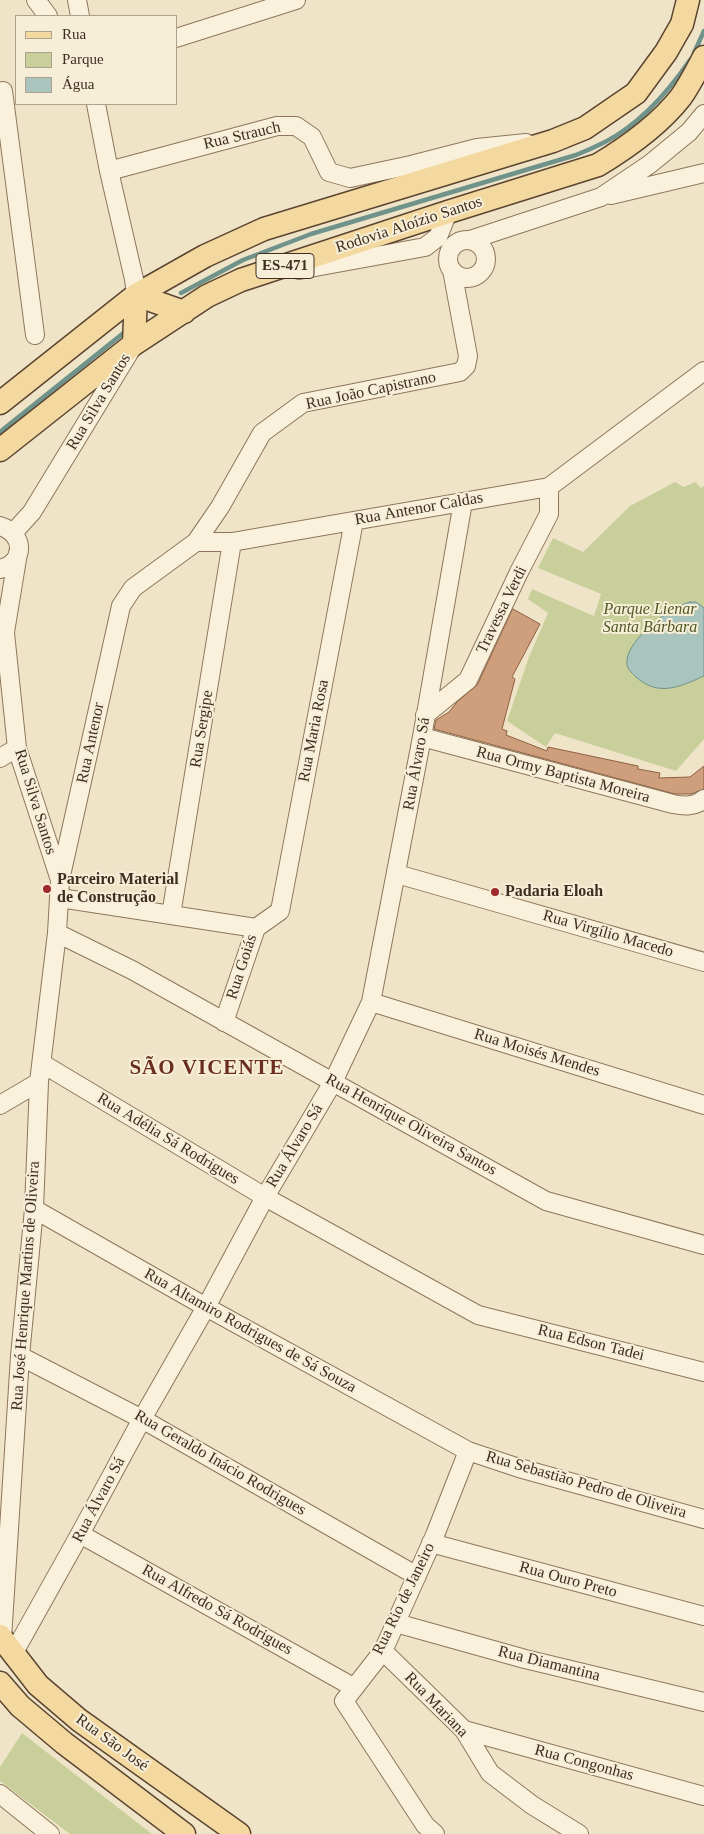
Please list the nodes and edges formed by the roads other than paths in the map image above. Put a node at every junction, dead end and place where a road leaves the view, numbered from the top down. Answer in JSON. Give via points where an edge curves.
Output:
{"nodes":[{"id":1,"x":36,"y":0,"type":"edge"},
{"id":2,"x":77,"y":0,"type":"edge"},
{"id":3,"x":296,"y":0,"type":"edge"},
{"id":4,"x":688,"y":0,"type":"edge"},
{"id":5,"x":47,"y":15,"type":"edge"},
{"id":6,"x":80,"y":15,"type":"edge"},
{"id":7,"x":178,"y":37,"type":"edge"},
{"id":8,"x":704,"y":57,"type":"edge"},
{"id":9,"x":6,"y":90,"type":"edge"},
{"id":10,"x":96,"y":105,"type":"edge"},
{"id":11,"x":704,"y":114,"type":"edge"},
{"id":12,"x":554,"y":141,"type":"junction"},
{"id":13,"x":412,"y":165,"type":"junction"},
{"id":14,"x":109,"y":170,"type":"junction"},
{"id":15,"x":704,"y":173,"type":"edge"},
{"id":16,"x":441,"y":194,"type":"junction"},
{"id":17,"x":601,"y":197,"type":"junction"},
{"id":18,"x":500,"y":231,"type":"junction"},
{"id":19,"x":467,"y":240,"type":"junction"},
{"id":20,"x":425,"y":247,"type":"junction"},
{"id":21,"x":486,"y":258,"type":"junction"},
{"id":22,"x":450,"y":268,"type":"junction"},
{"id":23,"x":471,"y":278,"type":"junction"},
{"id":24,"x":241,"y":280,"type":"junction"},
{"id":25,"x":136,"y":295,"type":"junction"},
{"id":26,"x":460,"y":309,"type":"junction"},
{"id":27,"x":184,"y":312,"type":"junction"},
{"id":28,"x":35,"y":335,"type":"dead end"},
{"id":29,"x":134,"y":344,"type":"junction"},
{"id":30,"x":704,"y":371,"type":"edge"},
{"id":31,"x":0,"y":403,"type":"edge"},
{"id":32,"x":0,"y":450,"type":"edge"},
{"id":33,"x":549,"y":487,"type":"junction"},
{"id":34,"x":463,"y":502,"type":"junction"},
{"id":35,"x":354,"y":521,"type":"junction"},
{"id":36,"x":3,"y":528,"type":"edge"},
{"id":37,"x":196,"y":542,"type":"junction"},
{"id":38,"x":232,"y":542,"type":"junction"},
{"id":39,"x":18,"y":553,"type":"junction"},
{"id":40,"x":0,"y":569,"type":"edge"},
{"id":41,"x":2,"y":629,"type":"edge"},
{"id":42,"x":426,"y":715,"type":"junction"},
{"id":43,"x":422,"y":737,"type":"junction"},
{"id":44,"x":17,"y":748,"type":"junction"},
{"id":45,"x":0,"y":758,"type":"edge"},
{"id":46,"x":704,"y":799,"type":"edge"},
{"id":47,"x":397,"y":874,"type":"junction"},
{"id":48,"x":60,"y":880,"type":"junction"},
{"id":49,"x":60,"y":898,"type":"junction"},
{"id":50,"x":171,"y":915,"type":"junction"},
{"id":51,"x":256,"y":928,"type":"junction"},
{"id":52,"x":57,"y":933,"type":"junction"},
{"id":53,"x":704,"y":962,"type":"edge"},
{"id":54,"x":371,"y":1002,"type":"junction"},
{"id":55,"x":224,"y":1022,"type":"junction"},
{"id":56,"x":43,"y":1064,"type":"junction"},
{"id":57,"x":39,"y":1082,"type":"junction"},
{"id":58,"x":334,"y":1082,"type":"junction"},
{"id":59,"x":0,"y":1105,"type":"edge"},
{"id":60,"x":704,"y":1105,"type":"edge"},
{"id":61,"x":265,"y":1197,"type":"junction"},
{"id":62,"x":34,"y":1209,"type":"junction"},
{"id":63,"x":704,"y":1245,"type":"edge"},
{"id":64,"x":206,"y":1307,"type":"junction"},
{"id":65,"x":478,"y":1315,"type":"joint"},
{"id":66,"x":20,"y":1356,"type":"junction"},
{"id":67,"x":704,"y":1372,"type":"edge"},
{"id":68,"x":142,"y":1419,"type":"junction"},
{"id":69,"x":468,"y":1451,"type":"junction"},
{"id":70,"x":704,"y":1520,"type":"edge"},
{"id":71,"x":80,"y":1534,"type":"junction"},
{"id":72,"x":431,"y":1543,"type":"junction"},
{"id":73,"x":417,"y":1576,"type":"junction"},
{"id":74,"x":704,"y":1616,"type":"edge"},
{"id":75,"x":396,"y":1623,"type":"junction"},
{"id":76,"x":5,"y":1643,"type":"edge"},
{"id":77,"x":383,"y":1651,"type":"junction"},
{"id":78,"x":0,"y":1683,"type":"edge"},
{"id":79,"x":353,"y":1687,"type":"junction"},
{"id":80,"x":704,"y":1702,"type":"edge"},
{"id":81,"x":464,"y":1730,"type":"junction"},
{"id":82,"x":0,"y":1794,"type":"edge"},
{"id":83,"x":704,"y":1796,"type":"edge"},
{"id":84,"x":50,"y":1834,"type":"edge"},
{"id":85,"x":184,"y":1834,"type":"edge"},
{"id":86,"x":238,"y":1834,"type":"edge"},
{"id":87,"x":435,"y":1834,"type":"edge"},
{"id":88,"x":580,"y":1834,"type":"edge"}],
"edges":[{"from":1,"to":5,"type":"street"},
{"from":2,"to":6,"type":"street"},
{"from":3,"to":7,"type":"street"},
{"from":4,"to":12,"type":"main road","name":"Rodovia Aloízio Santos","number":"ES-471","via":[[682,24],[636,93],[585,128]]},
{"from":8,"to":16,"type":"main road","name":"Rodovia Aloízio Santos","number":"ES-471","via":[[680,97],[645,133],[598,165]]},
{"from":9,"to":28,"type":"street"},
{"from":10,"to":14,"type":"street"},
{"from":11,"to":17,"type":"street","via":[[689,132],[650,164]]},
{"from":12,"to":13,"type":"street","name":"Rua Strauch","via":[[491,145]]},
{"from":12,"to":16,"type":"main road","name":"Rodovia Aloízio Santos","number":"ES-471"},
{"from":13,"to":14,"type":"street","name":"Rua Strauch","via":[[350,178],[329,172],[312,136],[296,126],[277,126]]},
{"from":13,"to":16,"type":"street","via":[[420,166]]},
{"from":14,"to":25,"type":"street"},
{"from":15,"to":17,"type":"street"},
{"from":16,"to":19,"type":"street"},
{"from":16,"to":20,"type":"street","via":[[438,237]]},
{"from":16,"to":24,"type":"main road","name":"Rodovia Aloízio Santos","number":"ES-471"},
{"from":16,"to":25,"type":"main road","name":"Rodovia Aloízio Santos","number":"ES-471","via":[[264,229],[205,256]]},
{"from":17,"to":18,"type":"street"},
{"from":18,"to":19,"type":"street"},
{"from":18,"to":21,"type":"street"},
{"from":19,"to":21,"type":"street","via":[[482,246]]},
{"from":19,"to":22,"type":"street","via":[[458,242],[449,252]]},
{"from":20,"to":22,"type":"street"},
{"from":20,"to":24,"type":"street"},
{"from":21,"to":23,"type":"street","via":[[482,271]]},
{"from":22,"to":23,"type":"street","via":[[457,275]]},
{"from":22,"to":26,"type":"street","name":"Rua João Capistrano"},
{"from":23,"to":26,"type":"street","name":"Rua João Capistrano"},
{"from":24,"to":27,"type":"main road","name":"Rodovia Aloízio Santos","number":"ES-471","via":[[207,296]]},
{"from":25,"to":27,"type":"main road"},
{"from":25,"to":29,"type":"main road"},
{"from":25,"to":31,"type":"main road","name":"Rodovia Aloízio Santos","number":"ES-471"},
{"from":26,"to":37,"type":"street","name":"Rua João Capistrano","via":[[468,356],[466,366],[460,372],[303,403],[262,433]]},
{"from":27,"to":29,"type":"main road","name":"Rodovia Aloízio Santos","number":"ES-471"},
{"from":29,"to":32,"type":"main road","name":"Rodovia Aloízio Santos","number":"ES-471"},
{"from":29,"to":36,"type":"street","name":"Rua Silva Santos","via":[[32,512]]},
{"from":30,"to":33,"type":"street","name":"Rua Antenor Caldas"},
{"from":33,"to":34,"type":"street","name":"Rua Antenor Caldas"},
{"from":33,"to":42,"type":"street","name":"Travessa Verdi","via":[[550,514],[468,680]]},
{"from":34,"to":35,"type":"street","name":"Rua Antenor Caldas"},
{"from":34,"to":42,"type":"street","name":"Rua Álvaro Sá"},
{"from":35,"to":38,"type":"street","name":"Rua Antenor Caldas"},
{"from":35,"to":51,"type":"street","name":"Rua Maria Rosa","via":[[280,912]]},
{"from":36,"to":39,"type":"street","via":[[17,539]]},
{"from":37,"to":38,"type":"street","name":"Rua Antenor Caldas"},
{"from":37,"to":48,"type":"street","name":"Rua Antenor","via":[[133,588],[121,606]]},
{"from":38,"to":50,"type":"street","name":"Rua Sergipe"},
{"from":39,"to":40,"type":"street","via":[[12,564]]},
{"from":39,"to":41,"type":"street","name":"Rua Silva Santos"},
{"from":41,"to":44,"type":"street","name":"Rua Silva Santos"},
{"from":42,"to":43,"type":"street","name":"Rua Álvaro Sá"},
{"from":43,"to":46,"type":"street","name":"Rua Ormy Baptista Moreira","via":[[673,804],[692,805]]},
{"from":43,"to":47,"type":"street","name":"Rua Álvaro Sá"},
{"from":44,"to":45,"type":"street"},
{"from":44,"to":48,"type":"street","name":"Rua Silva Santos"},
{"from":47,"to":53,"type":"street","name":"Rua Virgílio Macedo"},
{"from":47,"to":54,"type":"street","name":"Rua Álvaro Sá"},
{"from":48,"to":49,"type":"street"},
{"from":49,"to":50,"type":"street","name":"Rua Goiás"},
{"from":49,"to":52,"type":"street"},
{"from":50,"to":51,"type":"street","name":"Rua Goiás"},
{"from":51,"to":55,"type":"street","name":"Rua Goiás"},
{"from":52,"to":55,"type":"street","name":"Rua Henrique Oliveira Santos","via":[[132,970]]},
{"from":52,"to":56,"type":"street","name":"Rua José Henrique Martins de Oliveira"},
{"from":54,"to":58,"type":"street","name":"Rua Álvaro Sá"},
{"from":54,"to":60,"type":"street","name":"Rua Moisés Mendes"},
{"from":55,"to":58,"type":"street","name":"Rua Henrique Oliveira Santos"},
{"from":56,"to":57,"type":"street","name":"Rua José Henrique Martins de Oliveira"},
{"from":56,"to":61,"type":"street","name":"Rua Adélia Sá Rodrigues"},
{"from":57,"to":59,"type":"street"},
{"from":57,"to":62,"type":"street","name":"Rua José Henrique Martins de Oliveira"},
{"from":58,"to":61,"type":"street","name":"Rua Álvaro Sá"},
{"from":58,"to":63,"type":"street","name":"Rua Henrique Oliveira Santos","via":[[546,1201]]},
{"from":61,"to":64,"type":"street","name":"Rua Álvaro Sá"},
{"from":61,"to":65,"type":"street","name":"Rua Adélia Sá Rodrigues"},
{"from":62,"to":64,"type":"street","name":"Rua Altamiro Rodrigues de Sá Souza"},
{"from":62,"to":66,"type":"street","name":"Rua José Henrique Martins de Oliveira"},
{"from":64,"to":68,"type":"street","name":"Rua Álvaro Sá"},
{"from":64,"to":69,"type":"street","name":"Rua Altamiro Rodrigues de Sá Souza"},
{"from":65,"to":67,"type":"street","name":"Rua Edson Tadei"},
{"from":66,"to":68,"type":"street","name":"Rua Geraldo Inácio Rodrigues"},
{"from":66,"to":76,"type":"street","name":"Rua José Henrique Martins de Oliveira"},
{"from":68,"to":71,"type":"street","name":"Rua Álvaro Sá"},
{"from":68,"to":73,"type":"street","name":"Rua Geraldo Inácio Rodrigues"},
{"from":69,"to":70,"type":"street","name":"Rua Sebastião Pedro de Oliveira"},
{"from":69,"to":72,"type":"street","name":"Rua Rio de Janeiro"},
{"from":71,"to":76,"type":"street","name":"Rua Álvaro Sá"},
{"from":71,"to":79,"type":"street","name":"Rua Alfredo Sá Rodrigues"},
{"from":72,"to":73,"type":"street","name":"Rua Rio de Janeiro"},
{"from":72,"to":74,"type":"street","name":"Rua Ouro Preto"},
{"from":73,"to":75,"type":"street","name":"Rua Rio de Janeiro"},
{"from":75,"to":77,"type":"street","name":"Rua Rio de Janeiro"},
{"from":75,"to":80,"type":"street","name":"Rua Diamantina"},
{"from":76,"to":86,"type":"main road","name":"Rua São José","via":[[38,1685],[79,1720]]},
{"from":77,"to":79,"type":"street","name":"Rua Rio de Janeiro"},
{"from":77,"to":81,"type":"street","name":"Rua Mariana"},
{"from":78,"to":85,"type":"main road","name":"Rua São José","via":[[20,1706]]},
{"from":79,"to":87,"type":"street","name":"Rua Rio de Janeiro","via":[[344,1701],[424,1825]]},
{"from":81,"to":83,"type":"street","name":"Rua Congonhas"},
{"from":81,"to":88,"type":"street","name":"Rua Mariana","via":[[490,1773],[532,1805]]},
{"from":82,"to":84,"type":"street"}]}
